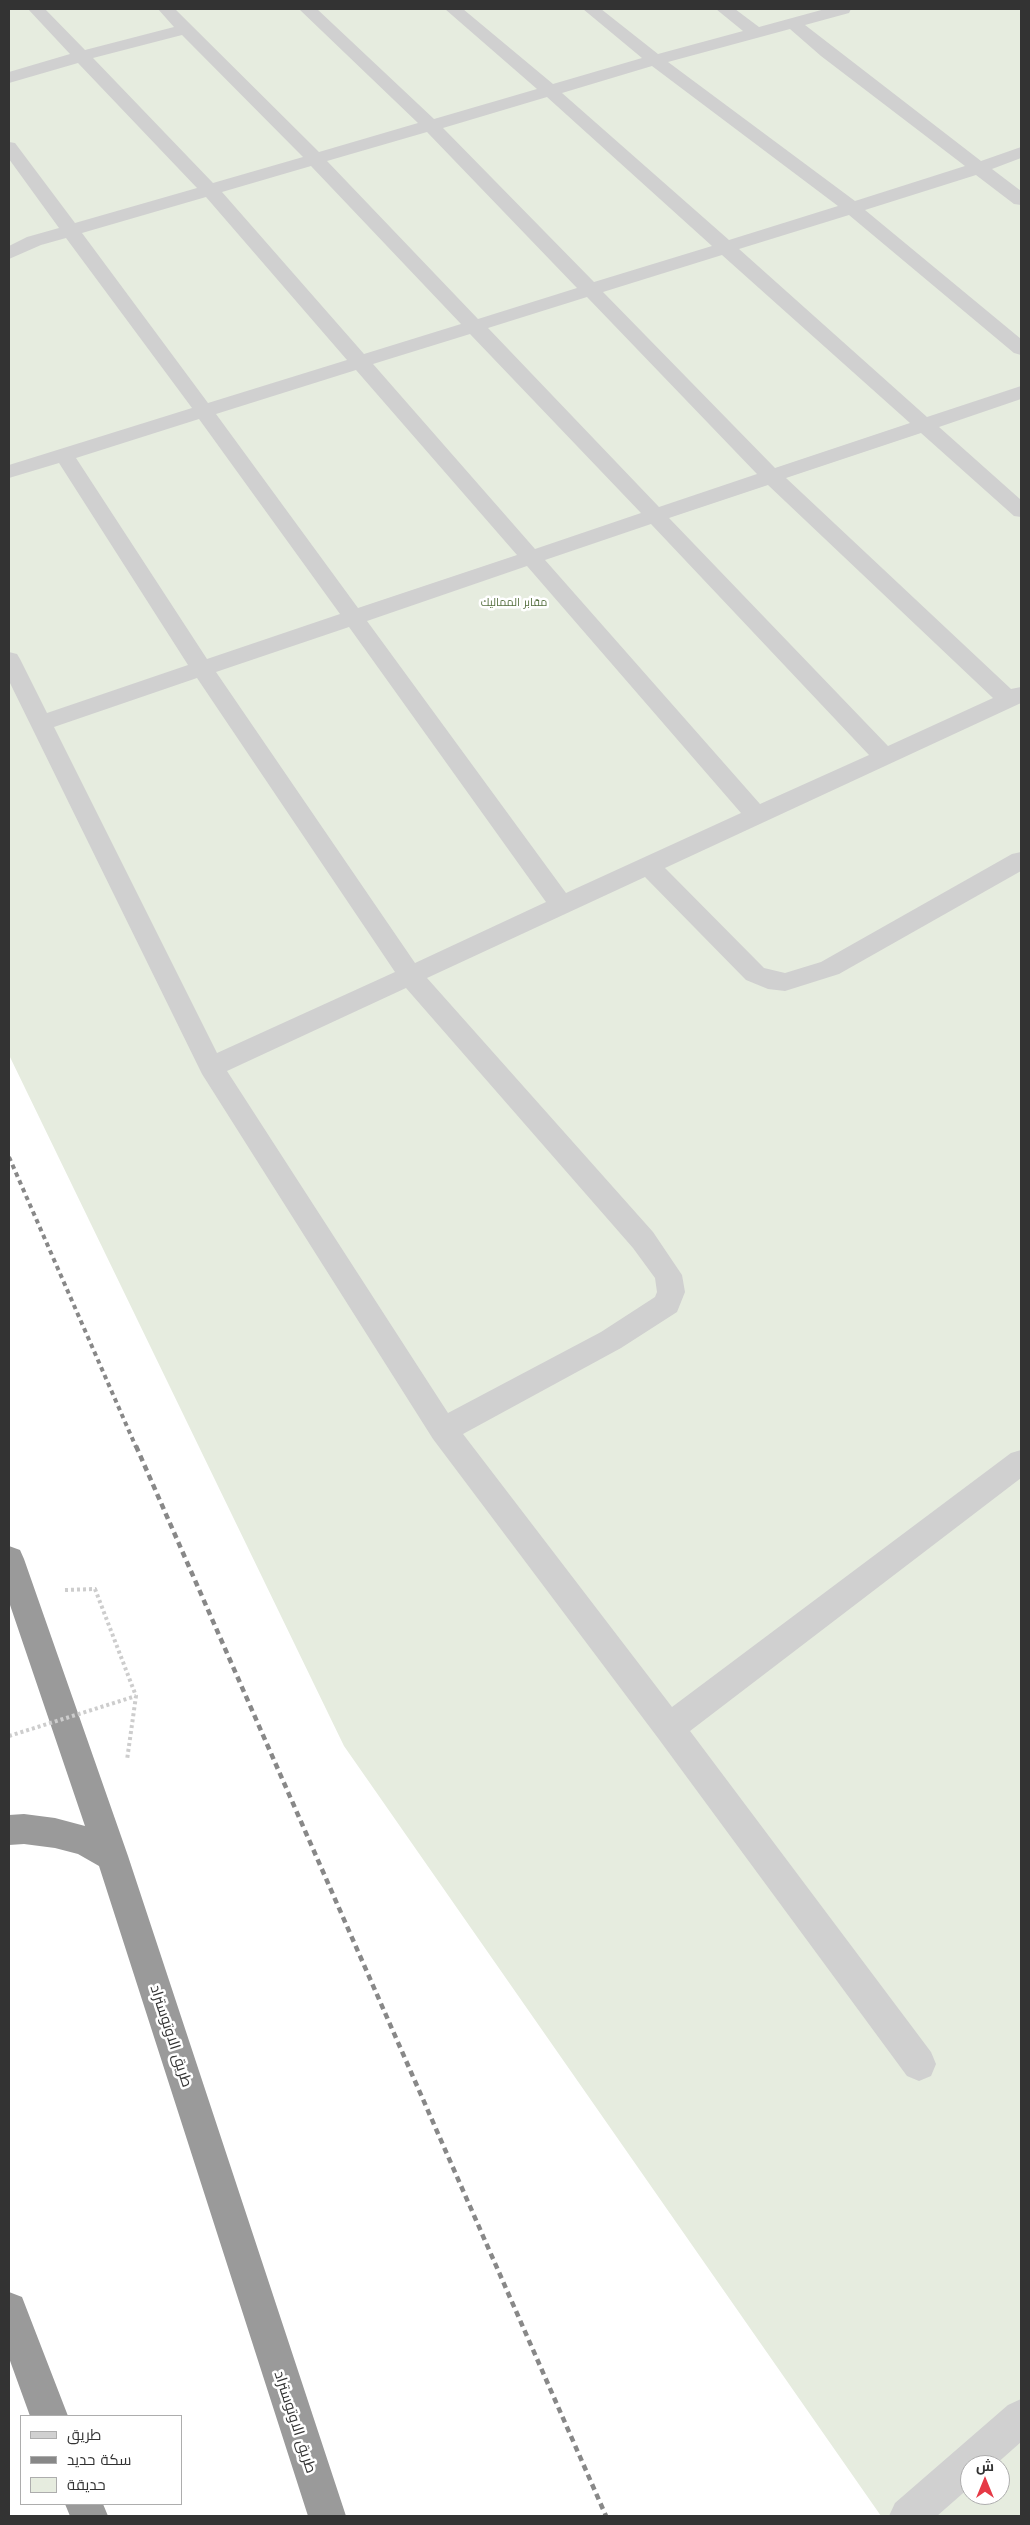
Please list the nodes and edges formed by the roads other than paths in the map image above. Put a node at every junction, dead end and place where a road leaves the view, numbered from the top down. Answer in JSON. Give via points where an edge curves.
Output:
{"nodes":[{"id":1,"x":36,"y":9,"type":"edge"},
{"id":2,"x":166,"y":9,"type":"edge"},
{"id":3,"x":307,"y":9,"type":"edge"},
{"id":4,"x":453,"y":9,"type":"edge"},
{"id":5,"x":591,"y":9,"type":"edge"},
{"id":6,"x":724,"y":9,"type":"edge"},
{"id":7,"x":843,"y":9,"type":"edge"},
{"id":8,"x":793,"y":23,"type":"junction"},
{"id":9,"x":186,"y":29,"type":"junction"},
{"id":10,"x":757,"y":34,"type":"junction"},
{"id":11,"x":81,"y":56,"type":"junction"},
{"id":12,"x":655,"y":60,"type":"junction"},
{"id":13,"x":9,"y":78,"type":"edge"},
{"id":14,"x":550,"y":91,"type":"junction"},
{"id":15,"x":431,"y":126,"type":"junction"},
{"id":16,"x":9,"y":148,"type":"edge"},
{"id":17,"x":1021,"y":152,"type":"edge"},
{"id":18,"x":315,"y":159,"type":"junction"},
{"id":19,"x":979,"y":168,"type":"junction"},
{"id":20,"x":210,"y":190,"type":"junction"},
{"id":21,"x":1021,"y":200,"type":"edge"},
{"id":22,"x":852,"y":208,"type":"junction"},
{"id":23,"x":72,"y":230,"type":"junction"},
{"id":24,"x":726,"y":247,"type":"junction"},
{"id":25,"x":9,"y":253,"type":"edge"},
{"id":26,"x":590,"y":290,"type":"junction"},
{"id":27,"x":474,"y":326,"type":"junction"},
{"id":28,"x":1021,"y":349,"type":"edge"},
{"id":29,"x":360,"y":362,"type":"junction"},
{"id":30,"x":1021,"y":392,"type":"edge"},
{"id":31,"x":204,"y":411,"type":"junction"},
{"id":32,"x":925,"y":424,"type":"junction"},
{"id":33,"x":64,"y":455,"type":"junction"},
{"id":34,"x":9,"y":472,"type":"edge"},
{"id":35,"x":771,"y":476,"type":"junction"},
{"id":36,"x":1021,"y":511,"type":"edge"},
{"id":37,"x":655,"y":515,"type":"junction"},
{"id":38,"x":531,"y":558,"type":"junction"},
{"id":39,"x":354,"y":617,"type":"junction"},
{"id":40,"x":9,"y":659,"type":"edge"},
{"id":41,"x":202,"y":669,"type":"junction"},
{"id":42,"x":1015,"y":697,"type":"edge"},
{"id":43,"x":41,"y":723,"type":"junction"},
{"id":44,"x":885,"y":757,"type":"junction"},
{"id":45,"x":756,"y":816,"type":"junction"},
{"id":46,"x":1021,"y":860,"type":"edge"},
{"id":47,"x":648,"y":866,"type":"junction"},
{"id":48,"x":562,"y":906,"type":"junction"},
{"id":49,"x":410,"y":975,"type":"junction"},
{"id":50,"x":211,"y":1067,"type":"junction"},
{"id":51,"x":443,"y":1430,"type":"junction"},
{"id":52,"x":1021,"y":1462,"type":"edge"},
{"id":53,"x":9,"y":1559,"type":"edge"},
{"id":54,"x":14,"y":1602,"type":"edge"},
{"id":55,"x":669,"y":1728,"type":"junction"},
{"id":56,"x":9,"y":1830,"type":"edge"},
{"id":57,"x":112,"y":1856,"type":"junction"},
{"id":58,"x":919,"y":2064,"type":"dead end"},
{"id":59,"x":9,"y":2310,"type":"edge"},
{"id":60,"x":49,"y":2415,"type":"edge"},
{"id":61,"x":1021,"y":2418,"type":"edge"},
{"id":62,"x":327,"y":2516,"type":"edge"},
{"id":63,"x":908,"y":2516,"type":"edge"}],
"edges":[{"from":1,"to":11,"type":"lane"},
{"from":2,"to":9,"type":"lane"},
{"from":3,"to":15,"type":"lane"},
{"from":4,"to":14,"type":"lane"},
{"from":5,"to":12,"type":"lane"},
{"from":6,"to":10,"type":"lane"},
{"from":7,"to":8,"type":"lane"},
{"from":8,"to":10,"type":"lane"},
{"from":8,"to":19,"type":"lane"},
{"from":9,"to":11,"type":"lane"},
{"from":9,"to":18,"type":"lane"},
{"from":10,"to":12,"type":"lane"},
{"from":11,"to":13,"type":"lane"},
{"from":11,"to":20,"type":"lane"},
{"from":12,"to":14,"type":"lane"},
{"from":12,"to":22,"type":"lane"},
{"from":14,"to":15,"type":"lane"},
{"from":14,"to":24,"type":"lane"},
{"from":15,"to":18,"type":"lane"},
{"from":15,"to":26,"type":"lane"},
{"from":16,"to":23,"type":"lane"},
{"from":17,"to":19,"type":"lane"},
{"from":18,"to":20,"type":"lane"},
{"from":18,"to":27,"type":"lane"},
{"from":19,"to":21,"type":"lane"},
{"from":19,"to":22,"type":"lane"},
{"from":20,"to":23,"type":"lane"},
{"from":20,"to":29,"type":"lane"},
{"from":22,"to":24,"type":"lane"},
{"from":22,"to":28,"type":"lane"},
{"from":23,"to":25,"type":"lane","via":[[34,241]]},
{"from":23,"to":31,"type":"lane"},
{"from":24,"to":26,"type":"lane"},
{"from":24,"to":32,"type":"lane"},
{"from":26,"to":27,"type":"lane"},
{"from":26,"to":35,"type":"lane"},
{"from":27,"to":29,"type":"lane"},
{"from":27,"to":37,"type":"lane"},
{"from":29,"to":31,"type":"lane"},
{"from":29,"to":38,"type":"lane"},
{"from":30,"to":32,"type":"lane"},
{"from":31,"to":33,"type":"lane"},
{"from":31,"to":39,"type":"lane"},
{"from":32,"to":35,"type":"lane"},
{"from":32,"to":36,"type":"lane"},
{"from":33,"to":34,"type":"lane"},
{"from":33,"to":41,"type":"lane"},
{"from":35,"to":37,"type":"lane"},
{"from":35,"to":42,"type":"lane"},
{"from":37,"to":38,"type":"lane"},
{"from":37,"to":44,"type":"lane"},
{"from":38,"to":39,"type":"lane"},
{"from":38,"to":45,"type":"lane"},
{"from":39,"to":41,"type":"lane"},
{"from":39,"to":48,"type":"lane"},
{"from":40,"to":43,"type":"lane"},
{"from":41,"to":43,"type":"lane"},
{"from":41,"to":49,"type":"lane"},
{"from":42,"to":44,"type":"lane"},
{"from":43,"to":50,"type":"lane"},
{"from":44,"to":45,"type":"lane"},
{"from":45,"to":47,"type":"lane"},
{"from":46,"to":47,"type":"lane","via":[[830,968],[785,982],[755,974]]},
{"from":47,"to":48,"type":"lane"},
{"from":48,"to":49,"type":"lane"},
{"from":49,"to":50,"type":"lane"},
{"from":49,"to":51,"type":"lane","via":[[643,1240],[668,1275],[671,1292],[667,1304],[611,1340]]},
{"from":50,"to":51,"type":"lane"},
{"from":51,"to":55,"type":"lane"},
{"from":52,"to":55,"type":"lane"},
{"from":53,"to":54,"type":"highway","name":"طريق الاوتوستراد"},
{"from":54,"to":57,"type":"highway","name":"طريق الاوتوستراد"},
{"from":55,"to":58,"type":"lane"},
{"from":56,"to":57,"type":"highway","via":[[55,1833],[85,1842]]},
{"from":57,"to":62,"type":"highway","name":"طريق الاوتوستراد"},
{"from":59,"to":60,"type":"highway"},
{"from":61,"to":63,"type":"lane"}]}
